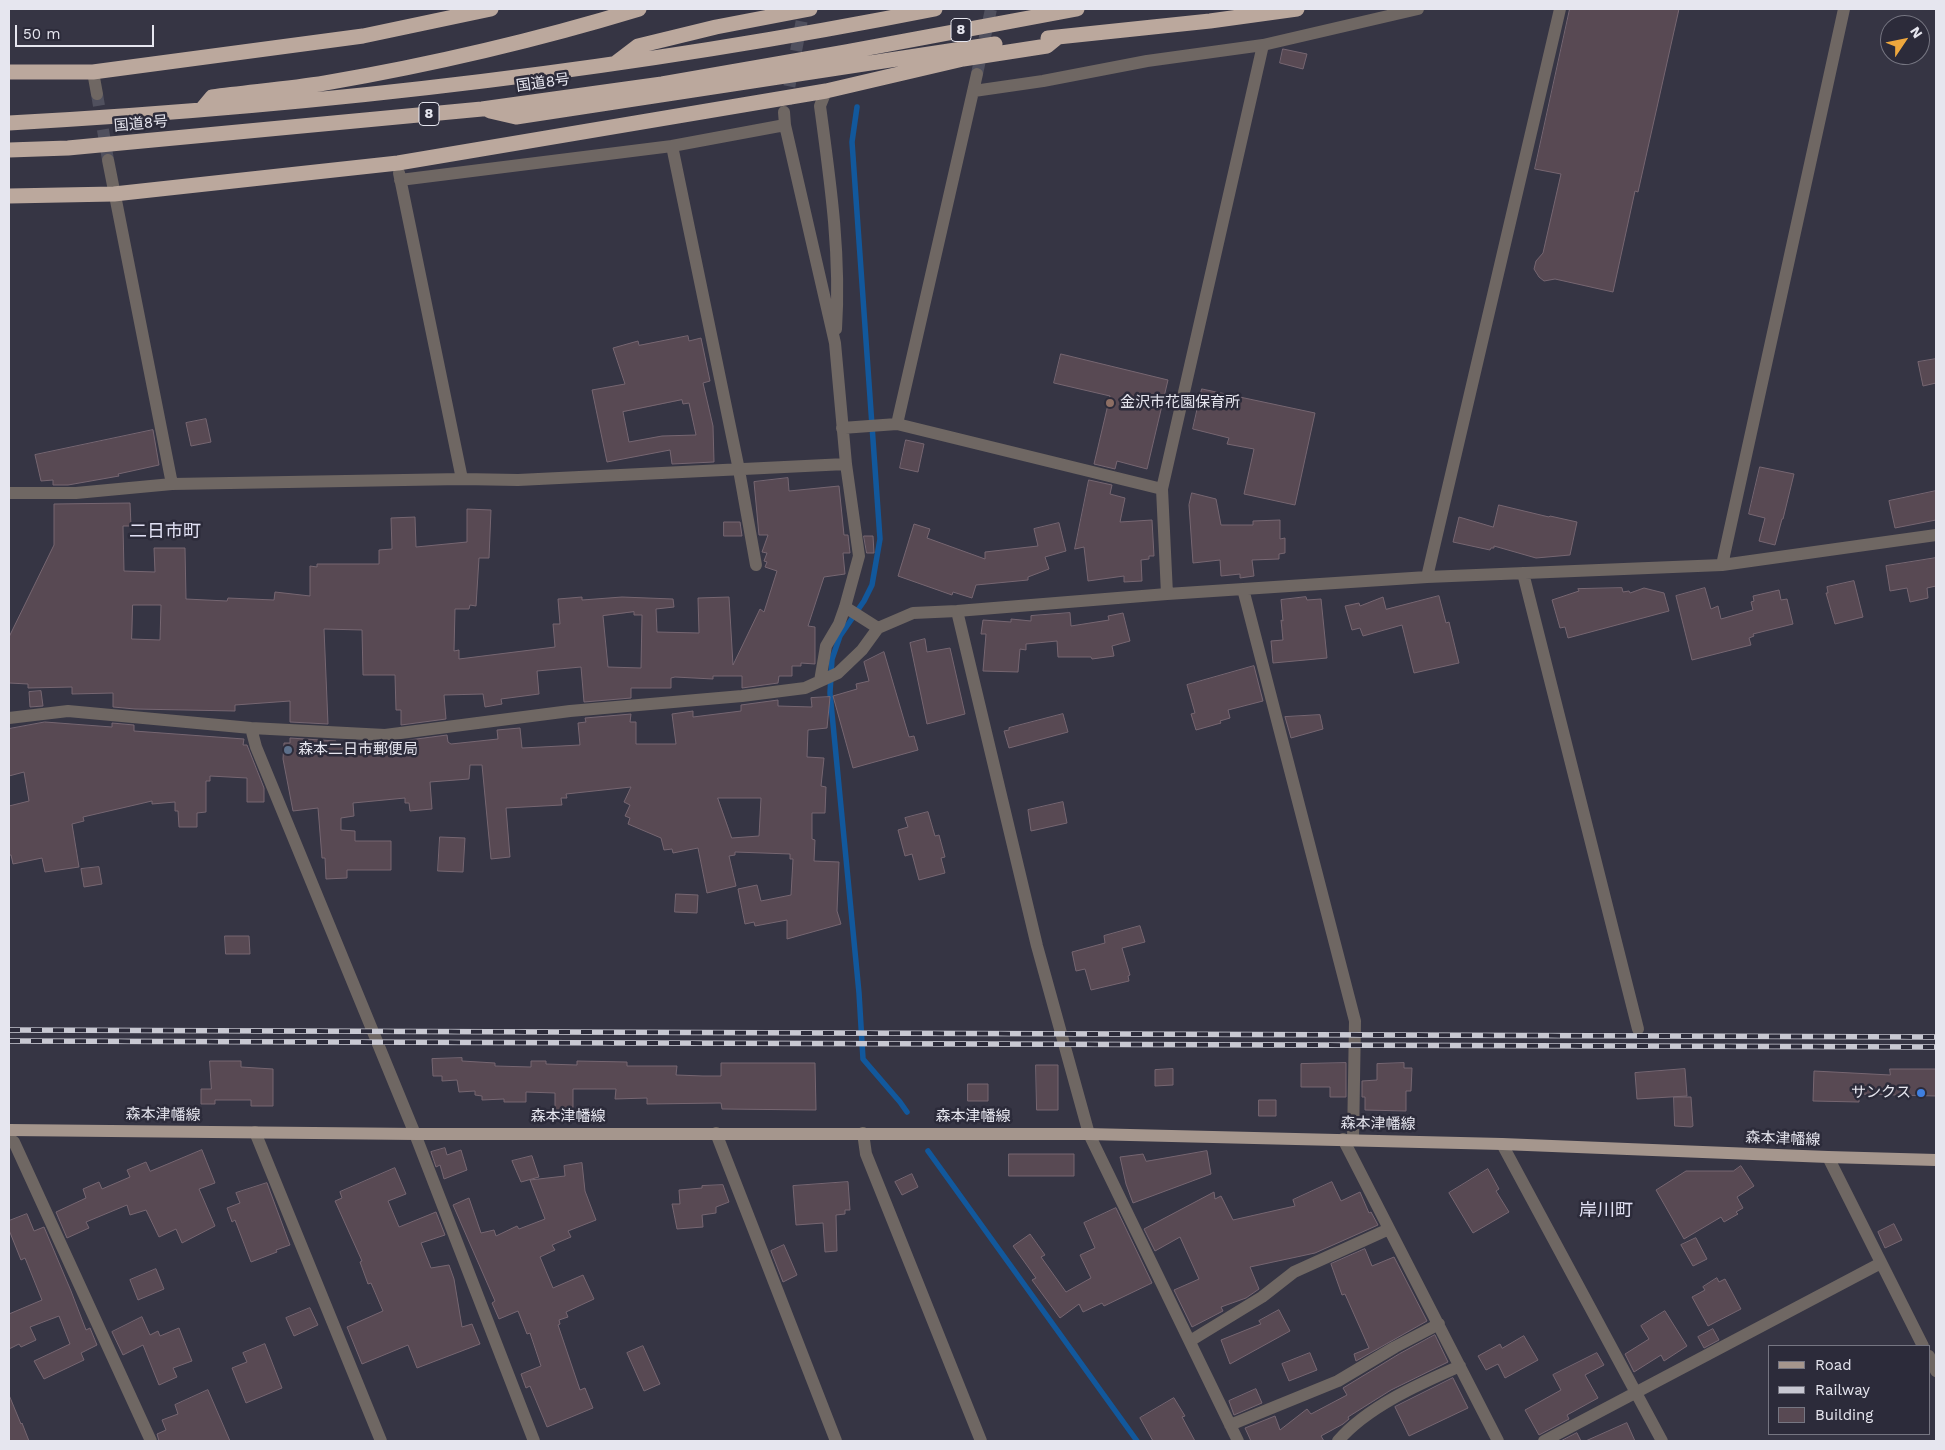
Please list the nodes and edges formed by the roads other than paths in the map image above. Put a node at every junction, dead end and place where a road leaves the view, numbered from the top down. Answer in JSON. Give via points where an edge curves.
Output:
{"nodes":[{"id":1,"x":491,"y":9,"type":"edge"},
{"id":2,"x":639,"y":9,"type":"edge"},
{"id":3,"x":810,"y":9,"type":"edge"},
{"id":4,"x":935,"y":9,"type":"edge"},
{"id":5,"x":1077,"y":9,"type":"edge"},
{"id":6,"x":1297,"y":9,"type":"edge"},
{"id":7,"x":1418,"y":9,"type":"edge"},
{"id":8,"x":1560,"y":9,"type":"edge"},
{"id":9,"x":1844,"y":9,"type":"edge"},
{"id":10,"x":1058,"y":37,"type":"junction"},
{"id":11,"x":1263,"y":45,"type":"junction"},
{"id":12,"x":613,"y":64,"type":"junction"},
{"id":13,"x":9,"y":72,"type":"edge"},
{"id":14,"x":93,"y":72,"type":"junction"},
{"id":15,"x":977,"y":74,"type":"tunnel mouth"},
{"id":16,"x":826,"y":91,"type":"junction"},
{"id":17,"x":974,"y":91,"type":"junction"},
{"id":18,"x":97,"y":94,"type":"tunnel mouth"},
{"id":19,"x":202,"y":109,"type":"junction"},
{"id":20,"x":482,"y":109,"type":"junction"},
{"id":21,"x":784,"y":112,"type":"tunnel mouth"},
{"id":22,"x":9,"y":123,"type":"edge"},
{"id":23,"x":785,"y":125,"type":"junction"},
{"id":24,"x":672,"y":146,"type":"junction"},
{"id":25,"x":9,"y":150,"type":"edge"},
{"id":26,"x":108,"y":160,"type":"tunnel mouth"},
{"id":27,"x":398,"y":163,"type":"junction"},
{"id":28,"x":400,"y":180,"type":"junction"},
{"id":29,"x":114,"y":194,"type":"junction"},
{"id":30,"x":9,"y":196,"type":"edge"},
{"id":31,"x":835,"y":343,"type":"junction"},
{"id":32,"x":897,"y":424,"type":"junction"},
{"id":33,"x":842,"y":428,"type":"junction"},
{"id":34,"x":846,"y":464,"type":"junction"},
{"id":35,"x":739,"y":470,"type":"junction"},
{"id":36,"x":462,"y":479,"type":"junction"},
{"id":37,"x":172,"y":484,"type":"junction"},
{"id":38,"x":1162,"y":490,"type":"junction"},
{"id":39,"x":9,"y":493,"type":"edge"},
{"id":40,"x":1936,"y":535,"type":"edge"},
{"id":41,"x":756,"y":565,"type":"dead end"},
{"id":42,"x":1722,"y":565,"type":"junction"},
{"id":43,"x":1524,"y":573,"type":"junction"},
{"id":44,"x":1427,"y":577,"type":"junction"},
{"id":45,"x":1243,"y":589,"type":"junction"},
{"id":46,"x":1167,"y":594,"type":"junction"},
{"id":47,"x":848,"y":609,"type":"junction"},
{"id":48,"x":956,"y":611,"type":"junction"},
{"id":49,"x":878,"y":628,"type":"junction"},
{"id":50,"x":828,"y":677,"type":"junction"},
{"id":51,"x":9,"y":718,"type":"edge"},
{"id":52,"x":251,"y":728,"type":"junction"},
{"id":53,"x":1638,"y":1029,"type":"dead end"},
{"id":54,"x":9,"y":1130,"type":"edge"},
{"id":55,"x":255,"y":1132,"type":"junction"},
{"id":56,"x":716,"y":1133,"type":"junction"},
{"id":57,"x":863,"y":1133,"type":"junction"},
{"id":58,"x":415,"y":1134,"type":"junction"},
{"id":59,"x":1089,"y":1134,"type":"junction"},
{"id":60,"x":9,"y":1139,"type":"edge"},
{"id":61,"x":1348,"y":1140,"type":"junction"},
{"id":62,"x":1502,"y":1144,"type":"junction"},
{"id":63,"x":1828,"y":1157,"type":"junction"},
{"id":64,"x":1936,"y":1160,"type":"edge"},
{"id":65,"x":1389,"y":1229,"type":"junction"},
{"id":66,"x":1881,"y":1263,"type":"junction"},
{"id":67,"x":1439,"y":1324,"type":"junction"},
{"id":68,"x":1190,"y":1342,"type":"junction"},
{"id":69,"x":1923,"y":1345,"type":"edge"},
{"id":70,"x":1930,"y":1358,"type":"edge"},
{"id":71,"x":1460,"y":1366,"type":"junction"},
{"id":72,"x":1936,"y":1371,"type":"edge"},
{"id":73,"x":1636,"y":1392,"type":"junction"},
{"id":74,"x":1230,"y":1425,"type":"junction"},
{"id":75,"x":151,"y":1441,"type":"edge"},
{"id":76,"x":381,"y":1441,"type":"edge"},
{"id":77,"x":534,"y":1441,"type":"edge"},
{"id":78,"x":836,"y":1441,"type":"edge"},
{"id":79,"x":981,"y":1441,"type":"edge"},
{"id":80,"x":1238,"y":1441,"type":"edge"},
{"id":81,"x":1338,"y":1441,"type":"edge"},
{"id":82,"x":1498,"y":1441,"type":"edge"},
{"id":83,"x":1544,"y":1441,"type":"edge"},
{"id":84,"x":1662,"y":1441,"type":"edge"}],
"edges":[{"from":1,"to":14,"type":"highway","via":[[363,36]]},
{"from":2,"to":19,"type":"highway","via":[[433,61],[325,83],[212,97]]},
{"from":3,"to":12,"type":"highway","via":[[638,46]]},
{"from":4,"to":12,"type":"highway","name":"国道8号","number":"8"},
{"from":5,"to":20,"type":"highway","name":"国道8号","number":"8","via":[[671,82]]},
{"from":6,"to":10,"type":"highway"},
{"from":7,"to":11,"type":"street"},
{"from":8,"to":44,"type":"street"},
{"from":9,"to":42,"type":"street"},
{"from":10,"to":16,"type":"highway","via":[[1047,46],[963,59]]},
{"from":10,"to":20,"type":"highway","via":[[960,48],[516,117]]},
{"from":11,"to":17,"type":"street"},
{"from":11,"to":38,"type":"street"},
{"from":12,"to":19,"type":"highway","name":"国道8号","number":"8","via":[[402,90]]},
{"from":13,"to":14,"type":"highway"},
{"from":14,"to":18,"type":"street"},
{"from":15,"to":17,"type":"street"},
{"from":16,"to":27,"type":"highway"},
{"from":16,"to":31,"type":"street","via":[[820,106],[834,220],[838,295]]},
{"from":17,"to":32,"type":"street"},
{"from":19,"to":22,"type":"highway","name":"国道8号","number":"8","via":[[128,117]]},
{"from":20,"to":25,"type":"highway","name":"国道8号","number":"8","via":[[68,148]]},
{"from":21,"to":23,"type":"street"},
{"from":23,"to":24,"type":"street"},
{"from":23,"to":31,"type":"street"},
{"from":24,"to":28,"type":"street"},
{"from":24,"to":35,"type":"street"},
{"from":26,"to":29,"type":"street"},
{"from":27,"to":28,"type":"street"},
{"from":27,"to":29,"type":"highway"},
{"from":28,"to":36,"type":"street"},
{"from":29,"to":30,"type":"highway"},
{"from":29,"to":37,"type":"street"},
{"from":31,"to":33,"type":"street"},
{"from":32,"to":33,"type":"street"},
{"from":32,"to":38,"type":"street"},
{"from":33,"to":34,"type":"street"},
{"from":34,"to":35,"type":"street"},
{"from":34,"to":47,"type":"street","via":[[859,556]]},
{"from":35,"to":36,"type":"street","via":[[518,480]]},
{"from":35,"to":41,"type":"street"},
{"from":36,"to":37,"type":"street"},
{"from":37,"to":39,"type":"street","via":[[76,493]]},
{"from":38,"to":46,"type":"street"},
{"from":40,"to":42,"type":"street"},
{"from":42,"to":43,"type":"street"},
{"from":43,"to":44,"type":"street"},
{"from":43,"to":53,"type":"street"},
{"from":44,"to":45,"type":"street"},
{"from":45,"to":46,"type":"street"},
{"from":45,"to":61,"type":"street","via":[[1355,1020]]},
{"from":46,"to":48,"type":"street"},
{"from":47,"to":49,"type":"street"},
{"from":47,"to":50,"type":"street","via":[[826,646]]},
{"from":48,"to":49,"type":"street","via":[[913,613]]},
{"from":48,"to":59,"type":"street","via":[[1037,946]]},
{"from":49,"to":50,"type":"street","via":[[862,650]]},
{"from":50,"to":52,"type":"street","via":[[805,688],[570,711],[385,735]]},
{"from":51,"to":52,"type":"street","via":[[68,712]]},
{"from":52,"to":58,"type":"street"},
{"from":54,"to":55,"type":"main road","name":"森本津幡線"},
{"from":55,"to":58,"type":"main road","name":"森本津幡線"},
{"from":55,"to":76,"type":"street"},
{"from":56,"to":57,"type":"main road","name":"森本津幡線"},
{"from":56,"to":58,"type":"main road","name":"森本津幡線"},
{"from":56,"to":78,"type":"street"},
{"from":57,"to":59,"type":"main road","name":"森本津幡線"},
{"from":57,"to":79,"type":"street","via":[[866,1154]]},
{"from":58,"to":77,"type":"street"},
{"from":59,"to":61,"type":"main road","name":"森本津幡線"},
{"from":59,"to":68,"type":"street"},
{"from":60,"to":75,"type":"street","via":[[14,1142]]},
{"from":61,"to":62,"type":"main road","name":"森本津幡線"},
{"from":61,"to":65,"type":"street"},
{"from":62,"to":63,"type":"main road","name":"森本津幡線"},
{"from":62,"to":73,"type":"street"},
{"from":63,"to":64,"type":"main road","name":"森本津幡線"},
{"from":63,"to":66,"type":"street"},
{"from":65,"to":67,"type":"street"},
{"from":65,"to":68,"type":"street","via":[[1294,1272],[1262,1297]]},
{"from":66,"to":69,"type":"street"},
{"from":66,"to":73,"type":"street"},
{"from":67,"to":71,"type":"street"},
{"from":67,"to":74,"type":"street","via":[[1338,1381]]},
{"from":68,"to":74,"type":"street"},
{"from":70,"to":72,"type":"street"},
{"from":71,"to":81,"type":"street","via":[[1383,1405],[1347,1430]]},
{"from":71,"to":82,"type":"street"},
{"from":73,"to":83,"type":"street"},
{"from":73,"to":84,"type":"street"},
{"from":74,"to":80,"type":"street"}]}
